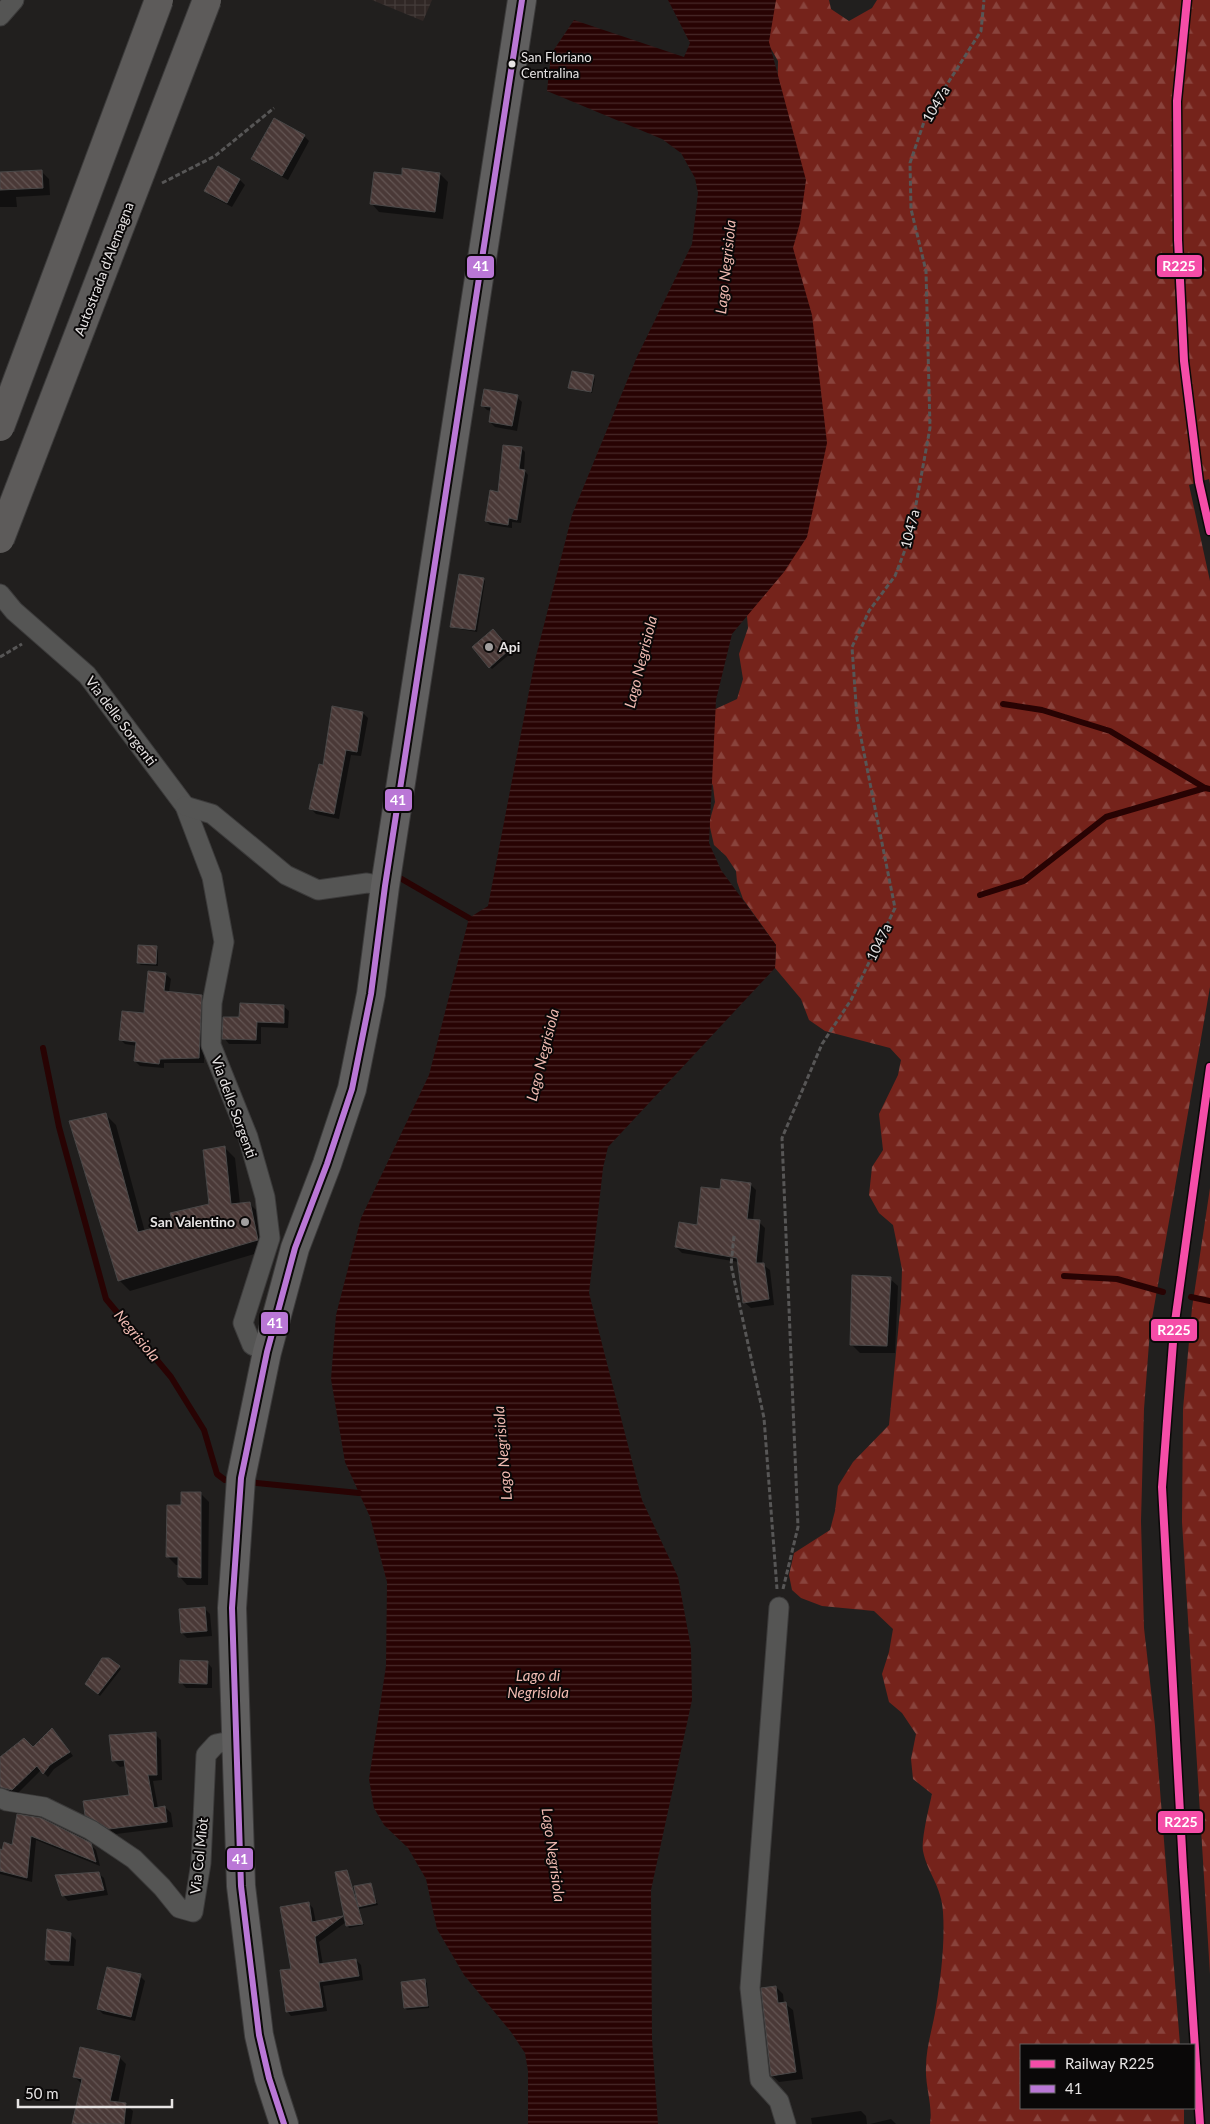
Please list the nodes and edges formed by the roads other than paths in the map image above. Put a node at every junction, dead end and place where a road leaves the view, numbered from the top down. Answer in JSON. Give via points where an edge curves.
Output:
{"nodes":[{"id":1,"x":14,"y":0,"type":"edge"},
{"id":2,"x":158,"y":0,"type":"edge"},
{"id":3,"x":207,"y":0,"type":"edge"},
{"id":4,"x":522,"y":0,"type":"edge"},
{"id":5,"x":0,"y":16,"type":"edge"},
{"id":6,"x":0,"y":427,"type":"edge"},
{"id":7,"x":0,"y":538,"type":"edge"},
{"id":8,"x":0,"y":594,"type":"edge"},
{"id":9,"x":184,"y":806,"type":"junction"},
{"id":10,"x":384,"y":886,"type":"junction"},
{"id":11,"x":267,"y":1352,"type":"junction"},
{"id":12,"x":779,"y":1607,"type":"road end"},
{"id":13,"x":236,"y":1740,"type":"junction"},
{"id":14,"x":0,"y":1798,"type":"edge"},
{"id":15,"x":284,"y":2124,"type":"edge"},
{"id":16,"x":786,"y":2124,"type":"edge"}],
"edges":[{"from":1,"to":5,"type":"street"},
{"from":2,"to":6,"type":"highway","bridge":true},
{"from":3,"to":7,"type":"highway","name":"Autostrada d'Alemagna","bridge":true},
{"from":4,"to":10,"type":"main road"},
{"from":8,"to":9,"type":"street","name":"Via delle Sorgenti","via":[[14,611],[87,675]]},
{"from":9,"to":10,"type":"street","via":[[212,814],[286,874],[318,890],[367,883]]},
{"from":9,"to":11,"type":"street","name":"Via delle Sorgenti","via":[[212,877],[224,942],[212,1002],[211,1045],[248,1137],[266,1206],[270,1238],[243,1323],[252,1345]]},
{"from":10,"to":11,"type":"main road","via":[[371,994],[352,1089],[295,1248]]},
{"from":11,"to":13,"type":"main road","via":[[241,1482],[232,1608]]},
{"from":12,"to":16,"type":"street","via":[[750,1988],[760,2080],[779,2101]]},
{"from":13,"to":14,"type":"street","name":"Via Col Miòt","via":[[216,1744],[206,1754],[201,1863],[193,1912],[179,1908],[134,1859],[91,1830],[44,1807]]},
{"from":13,"to":15,"type":"main road","via":[[242,1886],[259,2035]]}]}
